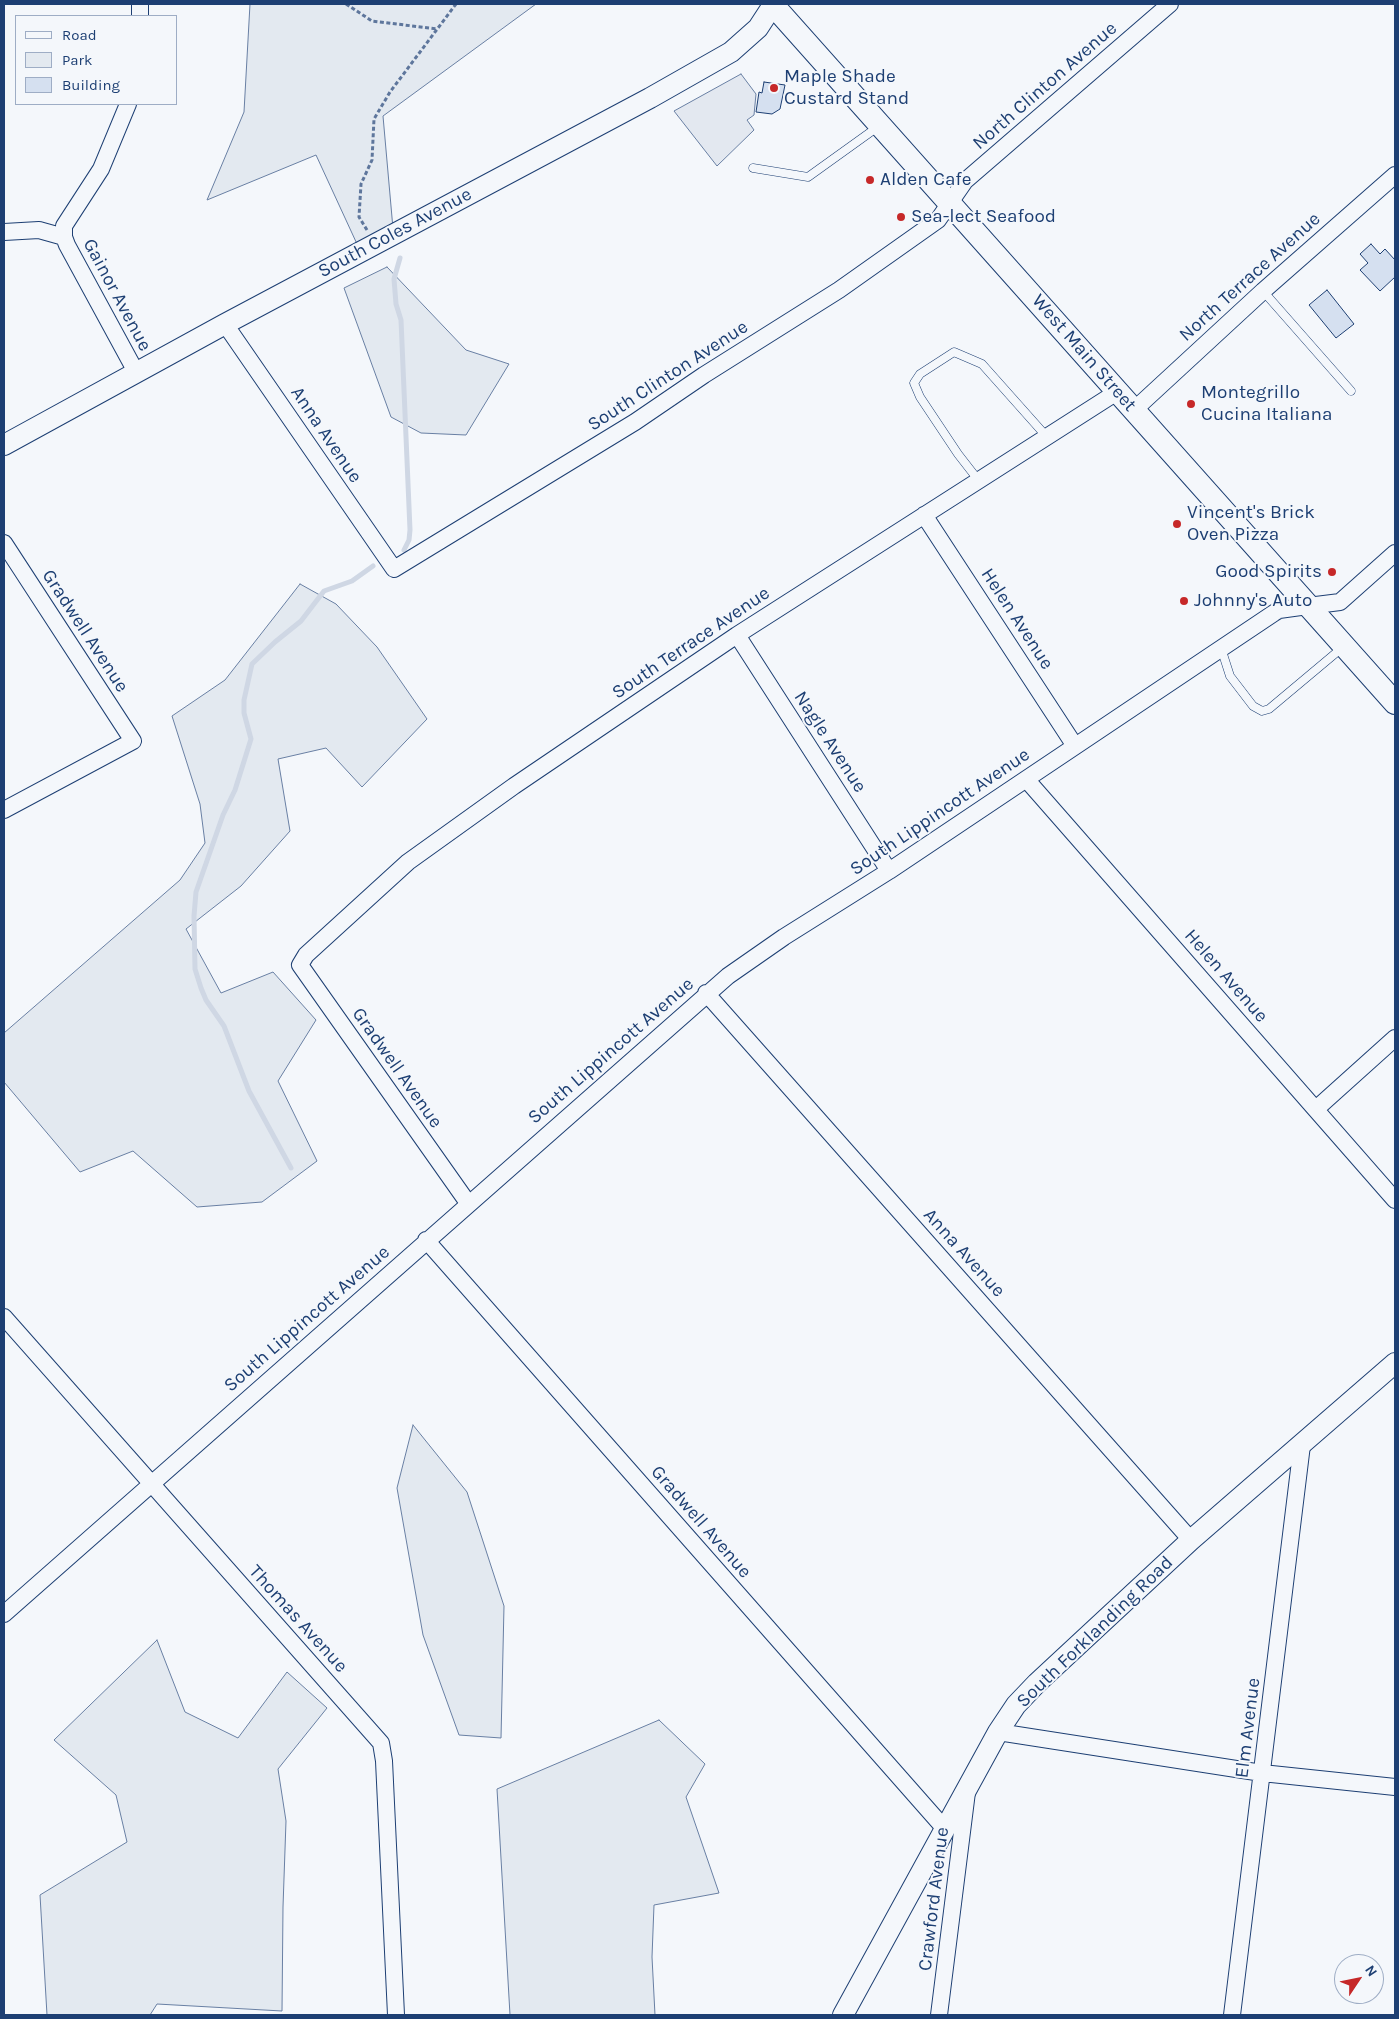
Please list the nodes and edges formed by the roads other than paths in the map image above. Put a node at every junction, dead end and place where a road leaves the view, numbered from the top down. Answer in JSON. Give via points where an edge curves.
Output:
{"nodes":[{"id":1,"x":773,"y":4,"type":"edge"},
{"id":2,"x":1170,"y":4,"type":"edge"},
{"id":3,"x":128,"y":105,"type":"edge"},
{"id":4,"x":881,"y":125,"type":"junction"},
{"id":5,"x":753,"y":168,"type":"dead end"},
{"id":6,"x":1395,"y":175,"type":"edge"},
{"id":7,"x":950,"y":202,"type":"junction"},
{"id":8,"x":4,"y":232,"type":"edge"},
{"id":9,"x":64,"y":237,"type":"junction"},
{"id":10,"x":1263,"y":291,"type":"junction"},
{"id":11,"x":225,"y":324,"type":"junction"},
{"id":12,"x":136,"y":372,"type":"junction"},
{"id":13,"x":1351,"y":391,"type":"dead end"},
{"id":14,"x":1117,"y":392,"type":"junction"},
{"id":15,"x":1134,"y":410,"type":"junction"},
{"id":16,"x":1047,"y":437,"type":"junction"},
{"id":17,"x":4,"y":446,"type":"edge"},
{"id":18,"x":979,"y":480,"type":"junction"},
{"id":19,"x":924,"y":515,"type":"junction"},
{"id":20,"x":4,"y":543,"type":"edge"},
{"id":21,"x":1395,"y":553,"type":"edge"},
{"id":22,"x":394,"y":569,"type":"joint"},
{"id":23,"x":1308,"y":606,"type":"junction"},
{"id":24,"x":737,"y":635,"type":"junction"},
{"id":25,"x":1344,"y":646,"type":"junction"},
{"id":26,"x":1221,"y":648,"type":"junction"},
{"id":27,"x":1395,"y":703,"type":"edge"},
{"id":28,"x":1075,"y":746,"type":"junction"},
{"id":29,"x":1026,"y":779,"type":"junction"},
{"id":30,"x":4,"y":810,"type":"edge"},
{"id":31,"x":889,"y":871,"type":"junction"},
{"id":32,"x":306,"y":955,"type":"joint"},
{"id":33,"x":706,"y":993,"type":"junction"},
{"id":34,"x":1395,"y":1038,"type":"edge"},
{"id":35,"x":1316,"y":1109,"type":"junction"},
{"id":36,"x":1395,"y":1200,"type":"edge"},
{"id":37,"x":468,"y":1203,"type":"junction"},
{"id":38,"x":426,"y":1240,"type":"junction"},
{"id":39,"x":4,"y":1317,"type":"edge"},
{"id":40,"x":1395,"y":1363,"type":"edge"},
{"id":41,"x":1302,"y":1445,"type":"junction"},
{"id":42,"x":150,"y":1484,"type":"junction"},
{"id":43,"x":1192,"y":1540,"type":"junction"},
{"id":44,"x":4,"y":1614,"type":"edge"},
{"id":45,"x":998,"y":1732,"type":"junction"},
{"id":46,"x":1262,"y":1773,"type":"junction"},
{"id":47,"x":968,"y":1787,"type":"junction"},
{"id":48,"x":1395,"y":1787,"type":"edge"},
{"id":49,"x":945,"y":1829,"type":"junction"},
{"id":50,"x":396,"y":2015,"type":"edge"},
{"id":51,"x":843,"y":2015,"type":"edge"},
{"id":52,"x":939,"y":2015,"type":"edge"},
{"id":53,"x":1232,"y":2015,"type":"edge"}],
"edges":[{"from":1,"to":4,"type":"main road","name":"West Main Street"},
{"from":1,"to":11,"type":"street","name":"South Coles Avenue","via":[[758,28],[731,52]]},
{"from":2,"to":7,"type":"street","name":"North Clinton Avenue","via":[[965,181]]},
{"from":3,"to":9,"type":"street","via":[[101,169],[64,226]]},
{"from":4,"to":5,"type":"lane","via":[[808,177]]},
{"from":4,"to":7,"type":"main road","name":"West Main Street"},
{"from":6,"to":10,"type":"street","name":"North Terrace Avenue"},
{"from":7,"to":14,"type":"main road","name":"West Main Street"},
{"from":7,"to":22,"type":"street","name":"South Clinton Avenue","via":[[938,220],[840,290],[635,422]]},
{"from":8,"to":9,"type":"street","name":"Gainor Avenue","via":[[39,230]]},
{"from":9,"to":12,"type":"street","name":"Gainor Avenue"},
{"from":10,"to":13,"type":"lane"},
{"from":10,"to":15,"type":"street","name":"North Terrace Avenue"},
{"from":11,"to":12,"type":"street","name":"South Coles Avenue"},
{"from":11,"to":22,"type":"street","name":"Anna Avenue"},
{"from":12,"to":17,"type":"street","name":"South Coles Avenue"},
{"from":14,"to":15,"type":"main road","name":"West Main Street"},
{"from":14,"to":16,"type":"street","name":"South Terrace Avenue"},
{"from":15,"to":23,"type":"main road","name":"West Main Street"},
{"from":16,"to":18,"type":"street","name":"South Terrace Avenue"},
{"from":16,"to":18,"type":"lane","via":[[982,364],[954,352],[920,374],[914,383],[958,454]]},
{"from":18,"to":19,"type":"street","name":"South Terrace Avenue"},
{"from":19,"to":24,"type":"street","name":"South Terrace Avenue"},
{"from":19,"to":28,"type":"street","name":"Helen Avenue"},
{"from":20,"to":30,"type":"street","name":"Gradwell Avenue","via":[[133,740]]},
{"from":21,"to":23,"type":"street","name":"South Lippincott Avenue","via":[[1340,602]]},
{"from":23,"to":25,"type":"main road","name":"West Main Street"},
{"from":23,"to":26,"type":"street","name":"South Lippincott Avenue","via":[[1279,610]]},
{"from":24,"to":31,"type":"street","name":"Nagle Avenue"},
{"from":24,"to":32,"type":"street","name":"South Terrace Avenue","via":[[408,862]]},
{"from":25,"to":26,"type":"lane","via":[[1269,710],[1262,711],[1253,706],[1230,676]]},
{"from":25,"to":27,"type":"main road","name":"West Main Street"},
{"from":26,"to":28,"type":"street","name":"South Lippincott Avenue"},
{"from":28,"to":29,"type":"street","name":"South Lippincott Avenue"},
{"from":29,"to":31,"type":"street","name":"South Lippincott Avenue"},
{"from":29,"to":35,"type":"street","name":"Helen Avenue"},
{"from":31,"to":33,"type":"street","name":"South Lippincott Avenue","via":[[784,937]]},
{"from":32,"to":37,"type":"street","name":"Gradwell Avenue","via":[[300,965]]},
{"from":33,"to":37,"type":"street","name":"South Lippincott Avenue"},
{"from":33,"to":43,"type":"street","name":"Anna Avenue"},
{"from":34,"to":35,"type":"street"},
{"from":35,"to":36,"type":"street","name":"Helen Avenue"},
{"from":37,"to":38,"type":"street","name":"South Lippincott Avenue"},
{"from":38,"to":42,"type":"street","name":"South Lippincott Avenue"},
{"from":38,"to":49,"type":"street","name":"Gradwell Avenue"},
{"from":39,"to":42,"type":"street","name":"Thomas Avenue"},
{"from":40,"to":41,"type":"street","name":"South Forklanding Road"},
{"from":41,"to":43,"type":"street","name":"South Forklanding Road"},
{"from":41,"to":46,"type":"street","name":"Elm Avenue"},
{"from":42,"to":44,"type":"street","name":"South Lippincott Avenue"},
{"from":42,"to":50,"type":"street","name":"Thomas Avenue","via":[[381,1743]]},
{"from":43,"to":45,"type":"street","name":"South Forklanding Road","via":[[1036,1683]]},
{"from":45,"to":46,"type":"street"},
{"from":45,"to":47,"type":"street","name":"South Forklanding Road"},
{"from":46,"to":48,"type":"street"},
{"from":46,"to":53,"type":"street","name":"Elm Avenue"},
{"from":47,"to":49,"type":"street","name":"South Forklanding Road"},
{"from":47,"to":52,"type":"street","name":"Crawford Avenue"},
{"from":49,"to":51,"type":"street","name":"South Forklanding Road"}]}
